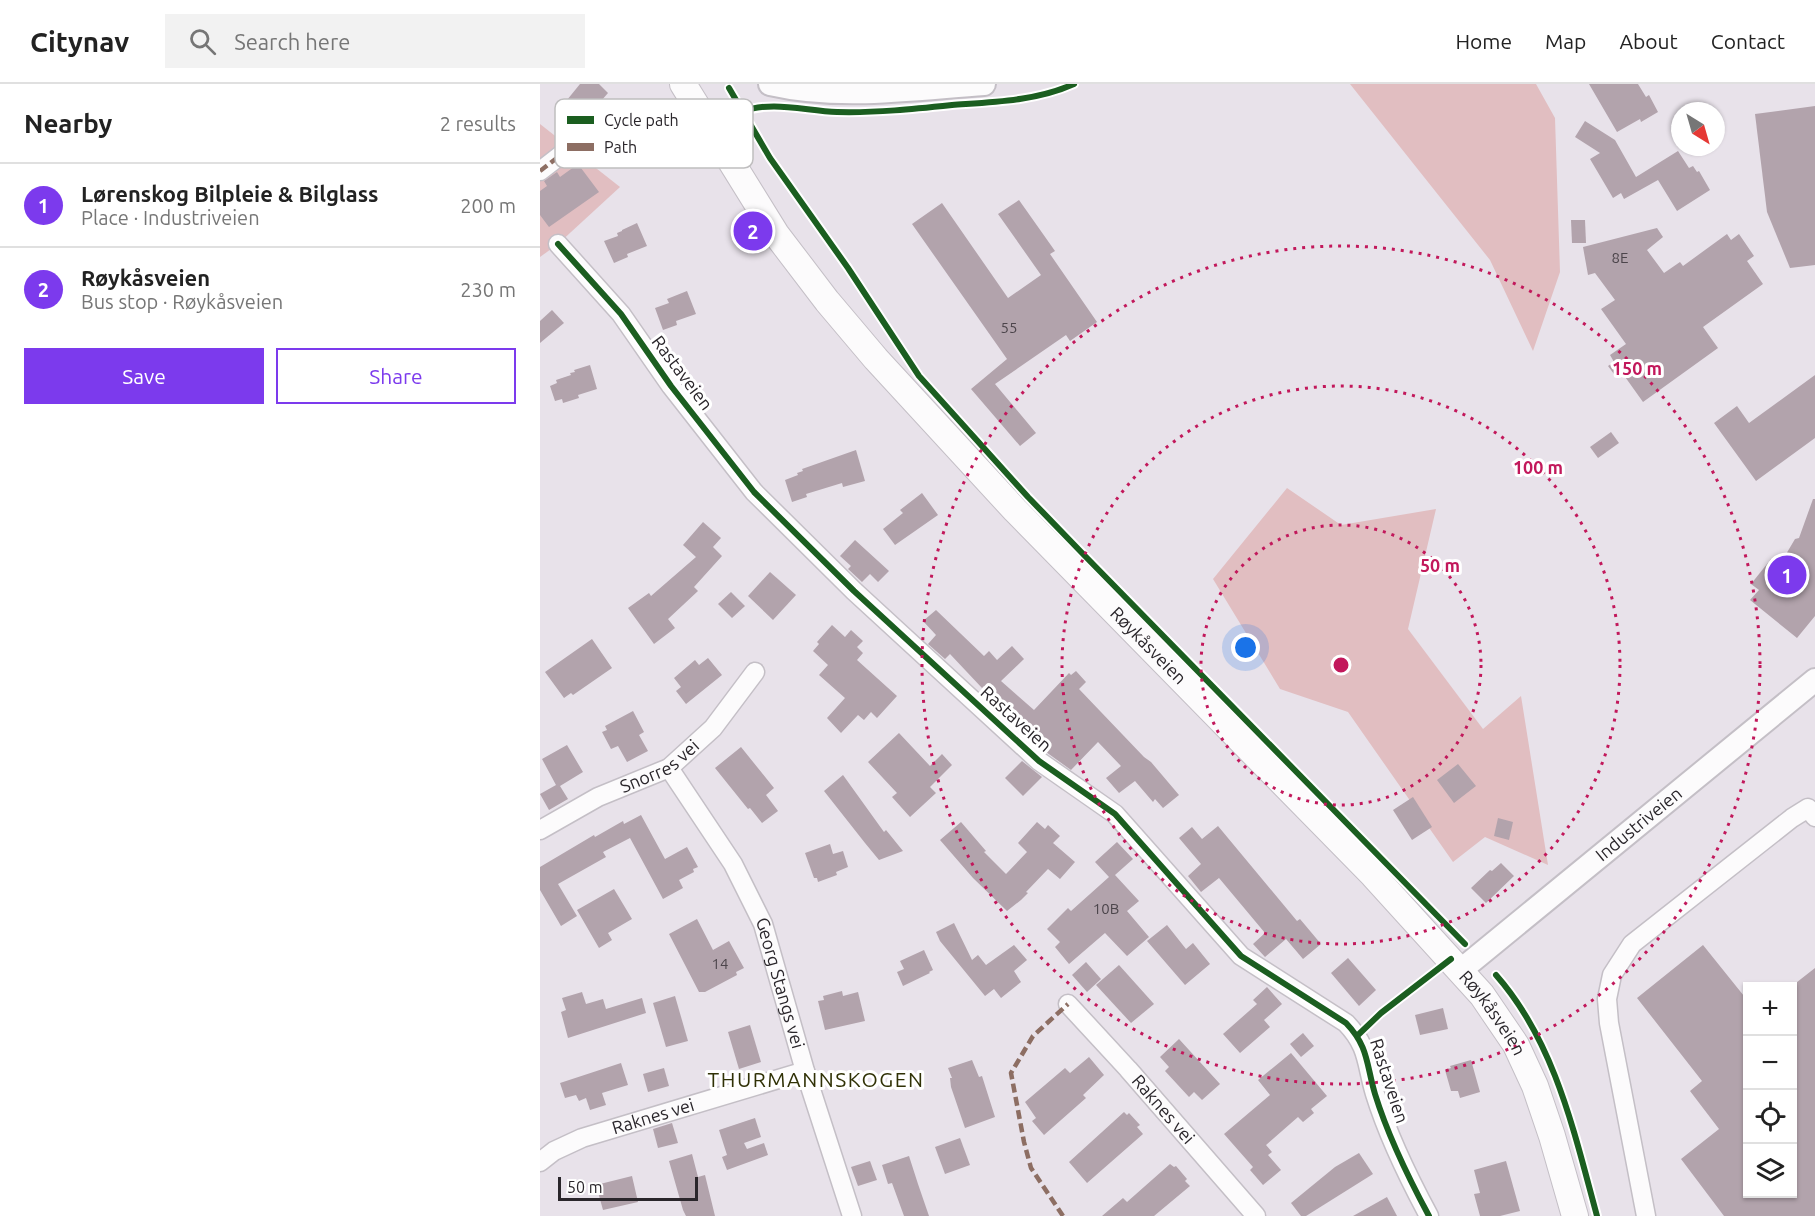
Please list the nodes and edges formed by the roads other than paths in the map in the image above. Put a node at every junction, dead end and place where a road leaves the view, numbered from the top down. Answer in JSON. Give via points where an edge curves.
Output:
{"nodes":[{"id":1,"x":770,"y":84,"type":"edge"},
{"id":2,"x":984,"y":84,"type":"edge"},
{"id":3,"x":689,"y":86,"type":"edge"},
{"id":4,"x":697,"y":99,"type":"edge"},
{"id":5,"x":555,"y":159,"type":"edge"},
{"id":6,"x":737,"y":168,"type":"edge"},
{"id":7,"x":540,"y":171,"type":"edge"},
{"id":8,"x":558,"y":244,"type":"dead end"},
{"id":9,"x":755,"y":672,"type":"dead end"},
{"id":10,"x":1815,"y":680,"type":"edge"},
{"id":11,"x":669,"y":768,"type":"junction"},
{"id":12,"x":1815,"y":817,"type":"edge"},
{"id":13,"x":540,"y":830,"type":"edge"},
{"id":14,"x":1461,"y":970,"type":"junction"},
{"id":15,"x":1068,"y":1004,"type":"dead end"},
{"id":16,"x":806,"y":1071,"type":"junction"},
{"id":17,"x":540,"y":1162,"type":"edge"},
{"id":18,"x":852,"y":1216,"type":"edge"},
{"id":19,"x":1256,"y":1216,"type":"edge"},
{"id":20,"x":1429,"y":1216,"type":"edge"},
{"id":21,"x":1575,"y":1216,"type":"edge"},
{"id":22,"x":1646,"y":1216,"type":"edge"}],
"edges":[{"from":1,"to":2,"type":"street","via":[[840,93]]},
{"from":3,"to":4,"type":"main road","name":"Røykåsveien"},
{"from":5,"to":7,"type":"street"},
{"from":6,"to":14,"type":"main road","name":"Røykåsveien","via":[[776,234],[876,359],[1031,527]]},
{"from":8,"to":20,"type":"street","name":"Rastaveien","via":[[621,314],[670,386],[754,492],[1038,761],[1115,814],[1241,956],[1346,1023],[1358,1035],[1375,1094]]},
{"from":9,"to":11,"type":"street","name":"Snorres vei","via":[[713,728]]},
{"from":10,"to":14,"type":"street","name":"Industriveien"},
{"from":11,"to":13,"type":"street","name":"Snorres vei","via":[[625,784]]},
{"from":11,"to":16,"type":"street","name":"Georg Stangs vei","via":[[733,864],[763,924]]},
{"from":12,"to":22,"type":"street","via":[[1808,808],[1792,818],[1632,944],[1612,975],[1607,999],[1609,1023]]},
{"from":14,"to":21,"type":"main road","name":"Røykåsveien","via":[[1498,1016],[1525,1065],[1547,1120]]},
{"from":15,"to":19,"type":"street","name":"Raknes vei"},
{"from":16,"to":17,"type":"street","name":"Raknes vei","via":[[582,1138]]},
{"from":16,"to":18,"type":"street","name":"Georg Stangs vei"}]}
